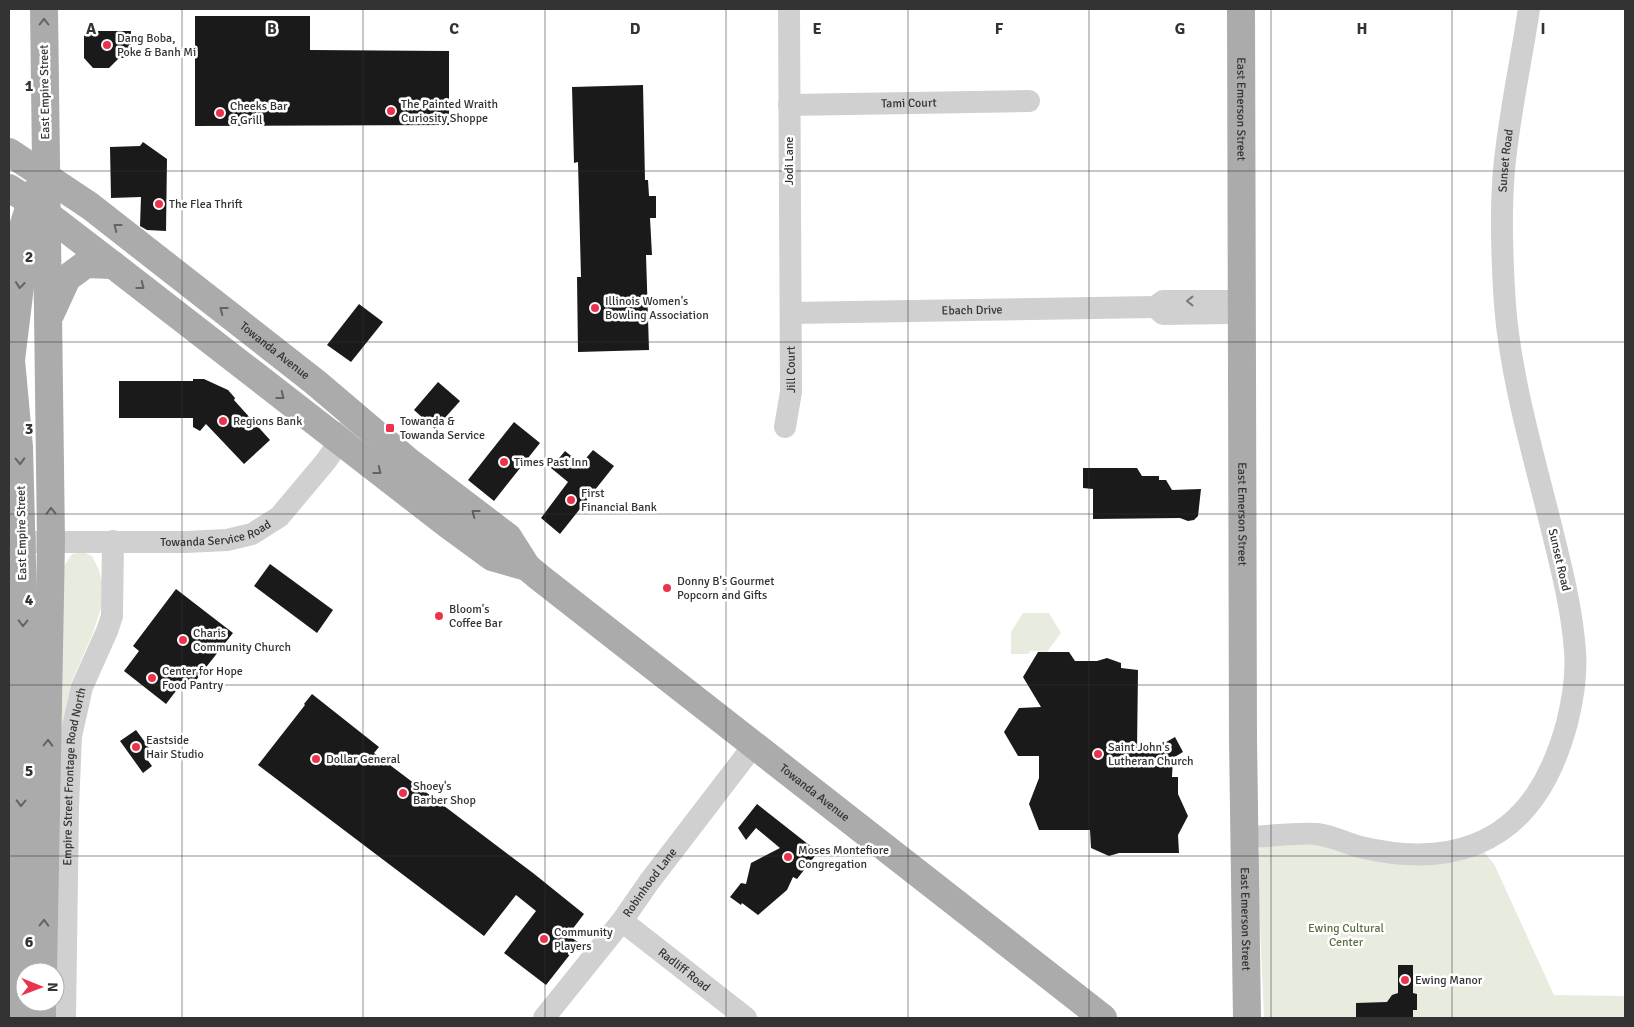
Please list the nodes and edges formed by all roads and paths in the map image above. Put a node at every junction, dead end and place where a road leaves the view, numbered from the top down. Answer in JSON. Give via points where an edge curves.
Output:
{"nodes":[{"id":1,"x":44,"y":9,"type":"edge"},
{"id":2,"x":789,"y":9,"type":"edge"},
{"id":3,"x":1241,"y":9,"type":"edge"},
{"id":4,"x":1528,"y":9,"type":"edge"},
{"id":5,"x":1029,"y":101,"type":"dead end"},
{"id":6,"x":789,"y":105,"type":"junction"},
{"id":7,"x":45,"y":124,"type":"junction"},
{"id":8,"x":9,"y":152,"type":"edge"},
{"id":9,"x":46,"y":175,"type":"junction"},
{"id":10,"x":29,"y":202,"type":"edge"},
{"id":11,"x":90,"y":206,"type":"junction"},
{"id":12,"x":113,"y":265,"type":"junction"},
{"id":13,"x":1239,"y":307,"type":"junction"},
{"id":14,"x":791,"y":313,"type":"junction"},
{"id":15,"x":48,"y":319,"type":"junction"},
{"id":16,"x":9,"y":326,"type":"edge"},
{"id":17,"x":11,"y":360,"type":"junction"},
{"id":18,"x":357,"y":416,"type":"junction"},
{"id":19,"x":784,"y":427,"type":"dead end"},
{"id":20,"x":340,"y":441,"type":"junction"},
{"id":21,"x":52,"y":541,"type":"junction"},
{"id":22,"x":113,"y":541,"type":"junction"},
{"id":23,"x":22,"y":542,"type":"junction"},
{"id":24,"x":526,"y":567,"type":"junction"},
{"id":25,"x":754,"y":745,"type":"junction"},
{"id":26,"x":1244,"y":837,"type":"junction"},
{"id":27,"x":622,"y":921,"type":"junction"},
{"id":28,"x":43,"y":962,"type":"edge"},
{"id":29,"x":1246,"y":1014,"type":"edge"},
{"id":30,"x":19,"y":1018,"type":"edge"},
{"id":31,"x":65,"y":1018,"type":"edge"},
{"id":32,"x":544,"y":1018,"type":"edge"},
{"id":33,"x":746,"y":1018,"type":"edge"},
{"id":34,"x":1104,"y":1018,"type":"edge"}],
"edges":[{"from":7,"to":1,"type":"main road","name":"East Empire Street","one_way":true},
{"from":2,"to":6,"type":"street","name":"Jodi Lane"},
{"from":3,"to":13,"type":"main road","name":"East Emerson Street"},
{"from":4,"to":26,"type":"street","name":"Sunset Road","via":[[1505,161],[1502,254],[1505,308],[1517,388],[1573,624],[1576,654],[1573,698],[1564,734],[1545,782],[1530,805],[1510,825],[1474,845],[1443,853],[1411,854],[1375,850],[1315,834]]},
{"from":5,"to":6,"type":"street","name":"Tami Court"},
{"from":6,"to":14,"type":"street","name":"Jodi Lane"},
{"from":7,"to":9,"type":"main road","name":"East Empire Street"},
{"from":7,"to":11,"type":"main road","via":[[62,163]]},
{"from":8,"to":9,"type":"main road","name":"Towanda Avenue"},
{"from":9,"to":10,"type":"main road","name":"East Empire Street"},
{"from":9,"to":11,"type":"main road","name":"Towanda Avenue"},
{"from":10,"to":12,"type":"main road","name":"Towanda Avenue"},
{"from":10,"to":15,"type":"main road"},
{"from":10,"to":17,"type":"main road","name":"East Empire Street","one_way":true,"via":[[22,230],[21,278]]},
{"from":18,"to":11,"type":"main road","name":"Towanda Avenue","one_way":true},
{"from":12,"to":15,"type":"main road","via":[[86,264],[67,278]]},
{"from":12,"to":20,"type":"main road","name":"Towanda Avenue","one_way":true},
{"from":13,"to":14,"type":"street","name":"Ebach Drive","via":[[1229,301],[1163,301],[1155,307]]},
{"from":13,"to":26,"type":"main road","name":"East Emerson Street"},
{"from":14,"to":19,"type":"street","name":"Jill Court","via":[[791,392]]},
{"from":21,"to":15,"type":"main road","one_way":true},
{"from":16,"to":17,"type":"main road"},
{"from":17,"to":23,"type":"main road","name":"East Empire Street","one_way":true,"via":[[20,447]]},
{"from":18,"to":20,"type":"street","name":"Towanda Service Road"},
{"from":24,"to":18,"type":"main road","name":"Towanda Avenue","one_way":true,"via":[[508,537],[408,461]]},
{"from":20,"to":22,"type":"street","name":"Towanda Service Road","via":[[279,517],[252,534],[227,540]]},
{"from":20,"to":24,"type":"main road","name":"Towanda Avenue","one_way":true,"via":[[492,557]]},
{"from":21,"to":22,"type":"street","name":"Towanda Service Road"},
{"from":21,"to":23,"type":"street","name":"Towanda Service Road"},
{"from":28,"to":21,"type":"main road","one_way":true},
{"from":22,"to":31,"type":"street","name":"Empire Street Frontage Road North","via":[[112,616],[82,687],[71,736]]},
{"from":23,"to":30,"type":"main road","name":"East Empire Street","one_way":true},
{"from":24,"to":25,"type":"main road","name":"Towanda Avenue"},
{"from":25,"to":27,"type":"street","name":"Robinhood Lane","via":[[648,882]]},
{"from":25,"to":34,"type":"main road","name":"Towanda Avenue"},
{"from":26,"to":29,"type":"main road","name":"East Emerson Street"},
{"from":27,"to":32,"type":"street","name":"Robinhood Lane"},
{"from":27,"to":33,"type":"street","name":"Radliff Road"}]}
